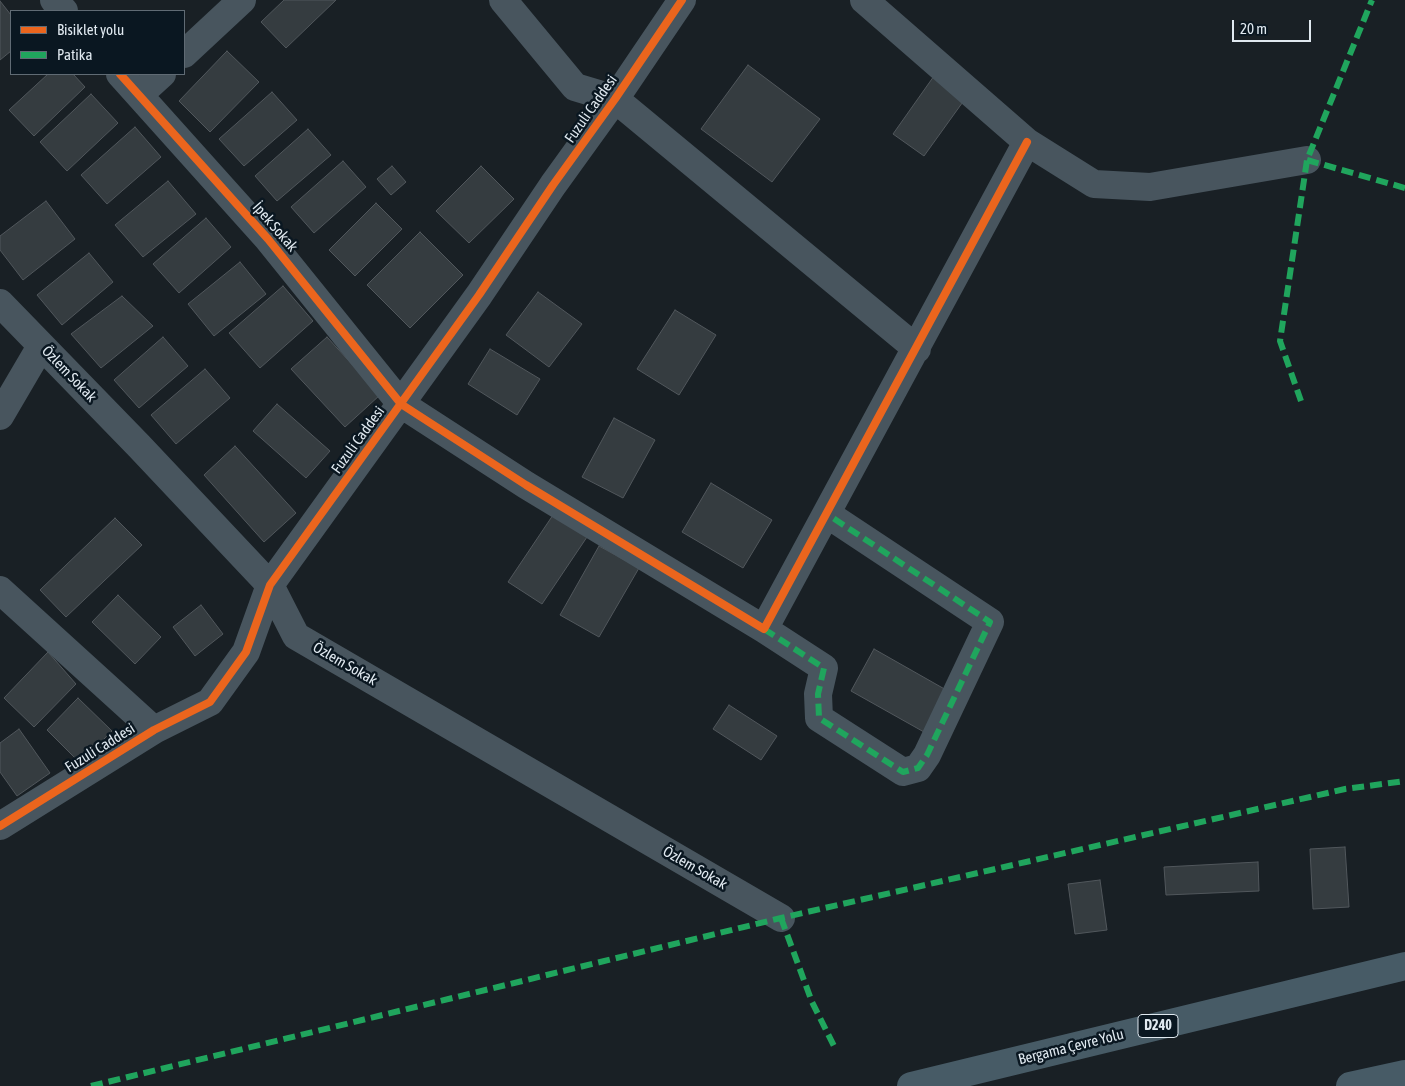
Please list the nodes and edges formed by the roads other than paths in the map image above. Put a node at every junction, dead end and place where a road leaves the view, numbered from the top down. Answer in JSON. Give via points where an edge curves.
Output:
{"nodes":[{"id":1,"x":54,"y":0,"type":"edge"},
{"id":2,"x":242,"y":0,"type":"edge"},
{"id":3,"x":503,"y":0,"type":"edge"},
{"id":4,"x":682,"y":0,"type":"edge"},
{"id":5,"x":864,"y":0,"type":"edge"},
{"id":6,"x":63,"y":10,"type":"edge"},
{"id":7,"x":185,"y":53,"type":"edge"},
{"id":8,"x":121,"y":75,"type":"edge"},
{"id":9,"x":161,"y":75,"type":"edge"},
{"id":10,"x":139,"y":95,"type":"junction"},
{"id":11,"x":615,"y":99,"type":"junction"},
{"id":12,"x":1027,"y":142,"type":"junction"},
{"id":13,"x":1307,"y":160,"type":"dead end"},
{"id":14,"x":0,"y":303,"type":"edge"},
{"id":15,"x":41,"y":346,"type":"junction"},
{"id":16,"x":917,"y":349,"type":"junction"},
{"id":17,"x":401,"y":404,"type":"junction"},
{"id":18,"x":0,"y":416,"type":"edge"},
{"id":19,"x":827,"y":514,"type":"junction"},
{"id":20,"x":270,"y":585,"type":"junction"},
{"id":21,"x":0,"y":590,"type":"edge"},
{"id":22,"x":764,"y":629,"type":"junction"},
{"id":23,"x":154,"y":730,"type":"junction"},
{"id":24,"x":0,"y":826,"type":"edge"},
{"id":25,"x":781,"y":918,"type":"dead end"},
{"id":26,"x":1405,"y":966,"type":"edge"},
{"id":27,"x":1405,"y":1074,"type":"edge"},
{"id":28,"x":911,"y":1086,"type":"edge"},
{"id":29,"x":1350,"y":1086,"type":"edge"}],
"edges":[{"from":1,"to":6,"type":"street"},
{"from":2,"to":7,"type":"street"},
{"from":3,"to":11,"type":"street","via":[[575,87]]},
{"from":4,"to":11,"type":"street","name":"Fuzuli Caddesi"},
{"from":5,"to":12,"type":"street"},
{"from":8,"to":10,"type":"street","name":"İpek Sokak"},
{"from":9,"to":10,"type":"street"},
{"from":10,"to":17,"type":"street","name":"İpek Sokak","via":[[268,239]]},
{"from":11,"to":16,"type":"street"},
{"from":11,"to":17,"type":"street","name":"Fuzuli Caddesi"},
{"from":12,"to":13,"type":"street","via":[[1094,184],[1150,187]]},
{"from":12,"to":16,"type":"street"},
{"from":14,"to":15,"type":"street","name":"Özlem Sokak"},
{"from":15,"to":18,"type":"street"},
{"from":15,"to":20,"type":"street","name":"Özlem Sokak"},
{"from":16,"to":19,"type":"street"},
{"from":17,"to":20,"type":"street","name":"Fuzuli Caddesi"},
{"from":17,"to":22,"type":"street","name":"İpek Sokak","via":[[526,485]]},
{"from":19,"to":22,"type":"street"},
{"from":19,"to":22,"type":"street","name":"İpek Sokak","via":[[990,622],[928,755],[918,768],[903,772],[819,718],[818,694],[824,668]]},
{"from":20,"to":23,"type":"street","name":"Fuzuli Caddesi","via":[[246,652],[210,702]]},
{"from":20,"to":25,"type":"street","name":"Özlem Sokak","via":[[296,636]]},
{"from":21,"to":23,"type":"street"},
{"from":23,"to":24,"type":"street","name":"Fuzuli Caddesi"},
{"from":26,"to":28,"type":"highway","name":"Bergama Çevre Yolu","number":"D240"},
{"from":27,"to":29,"type":"highway"}]}
